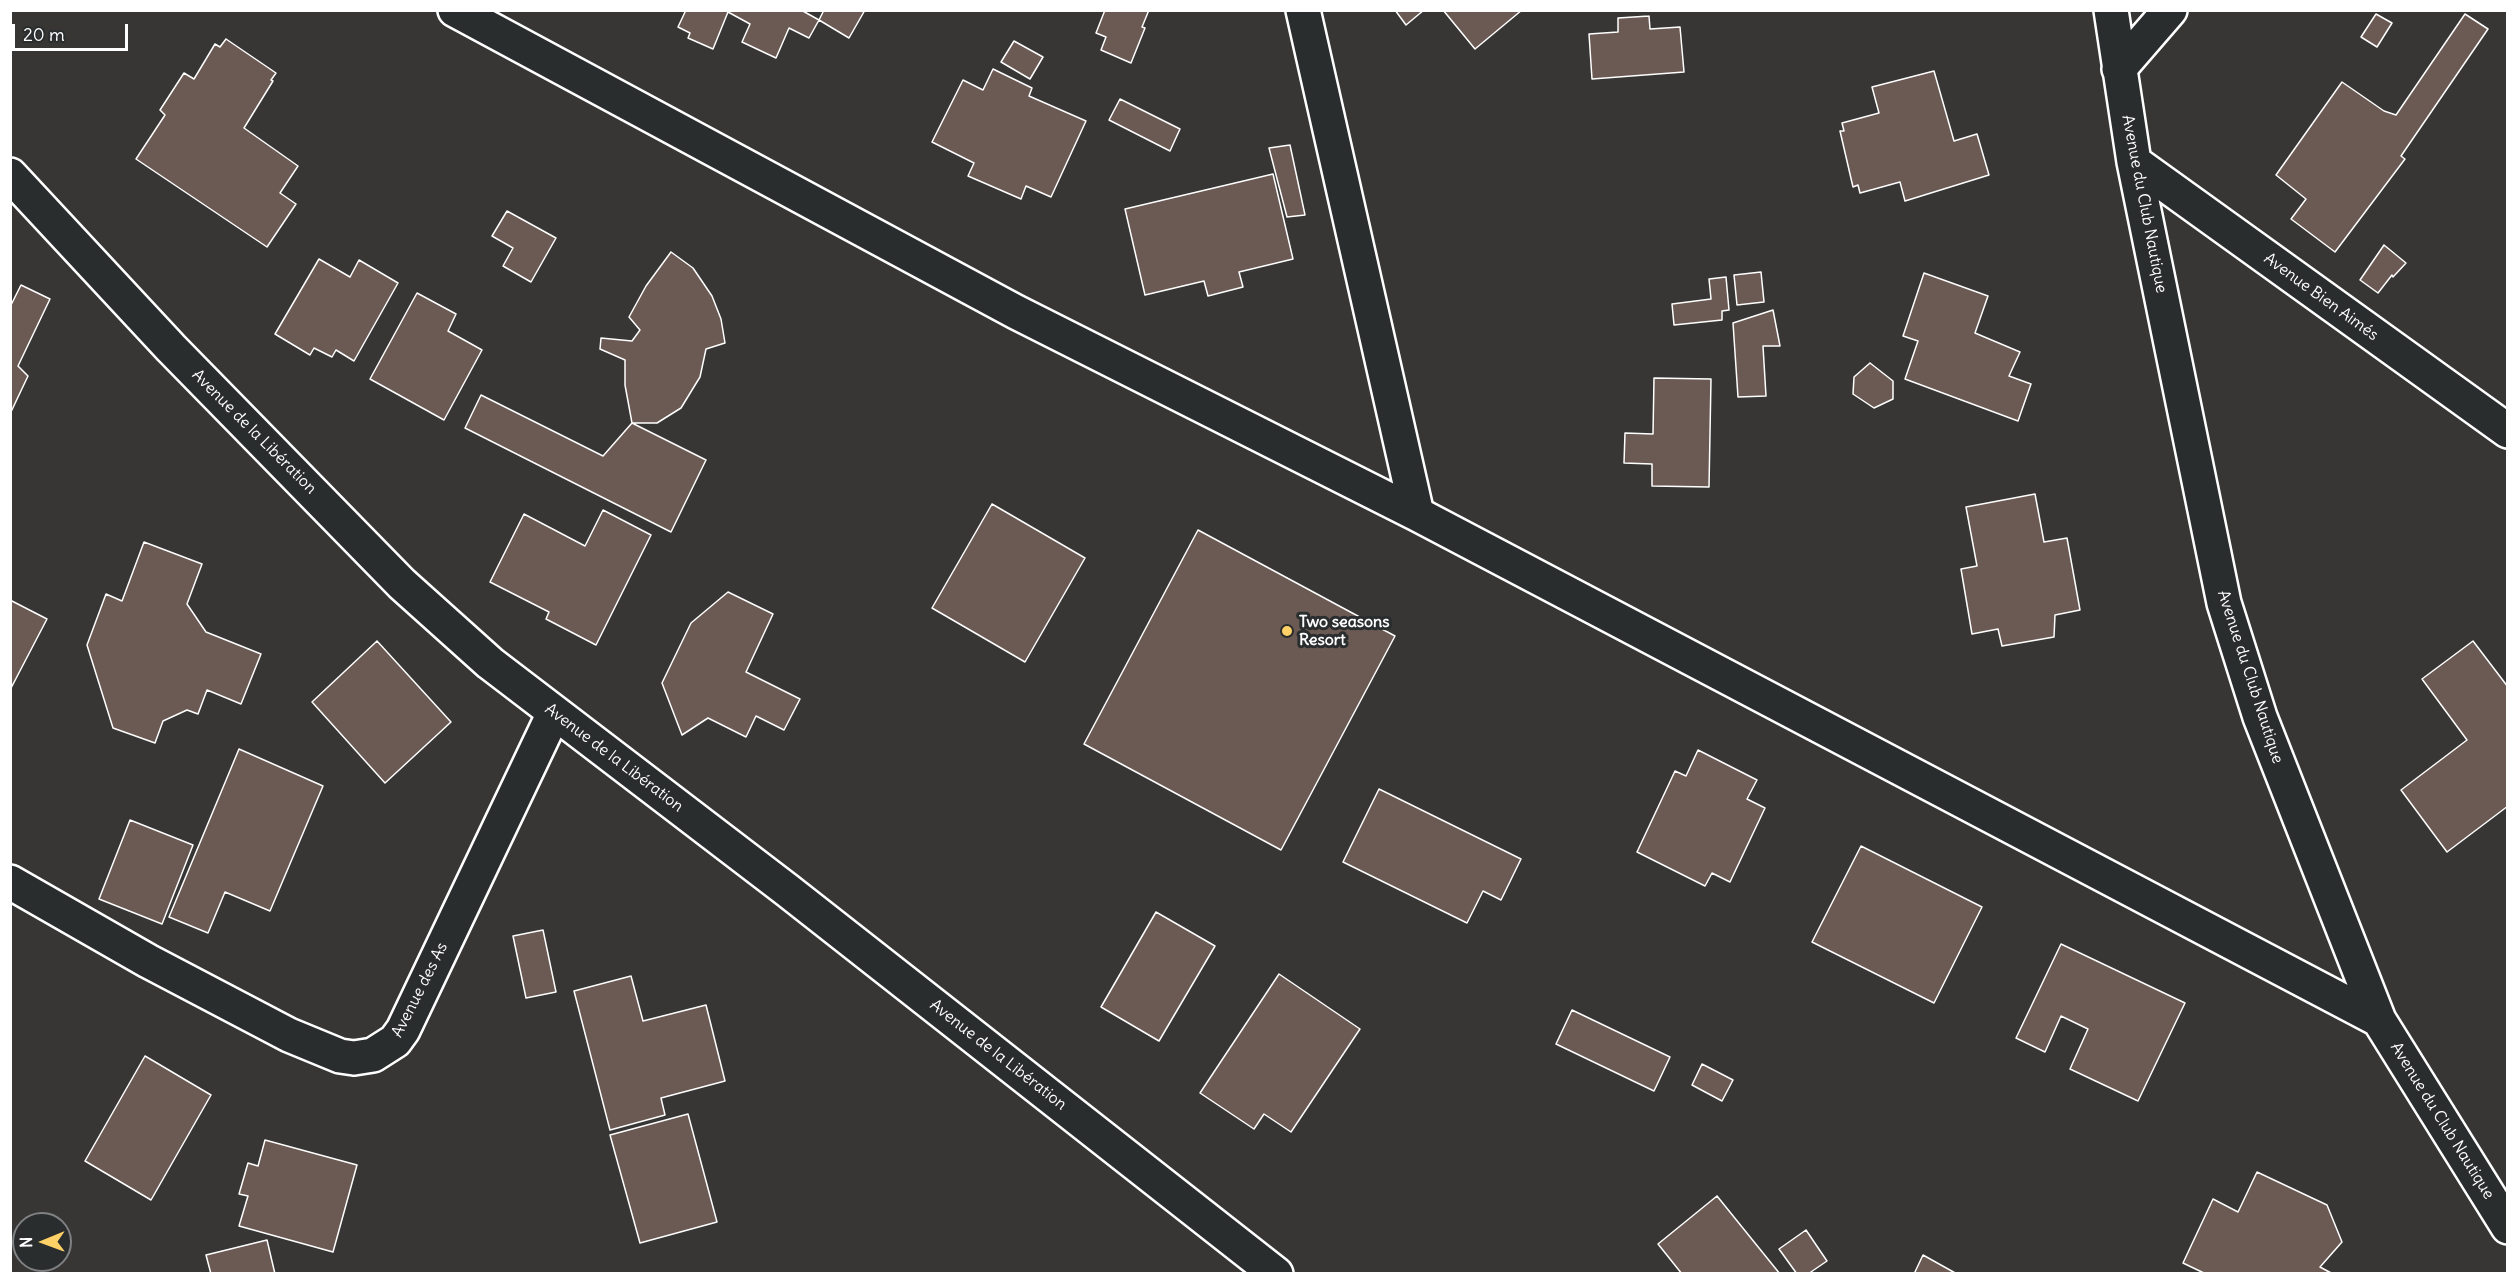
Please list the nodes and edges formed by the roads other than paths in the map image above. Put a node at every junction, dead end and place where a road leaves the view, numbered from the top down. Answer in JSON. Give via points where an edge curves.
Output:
{"nodes":[{"id":1,"x":455,"y":10,"type":"edge"},
{"id":2,"x":1304,"y":10,"type":"edge"},
{"id":3,"x":2111,"y":10,"type":"edge"},
{"id":4,"x":2170,"y":10,"type":"edge"},
{"id":5,"x":2120,"y":69,"type":"junction"},
{"id":6,"x":2134,"y":162,"type":"junction"},
{"id":7,"x":10,"y":176,"type":"edge"},
{"id":8,"x":2508,"y":431,"type":"edge"},
{"id":9,"x":1417,"y":514,"type":"junction"},
{"id":10,"x":554,"y":712,"type":"junction"},
{"id":11,"x":10,"y":882,"type":"edge"},
{"id":12,"x":2379,"y":1020,"type":"junction"},
{"id":13,"x":2508,"y":1227,"type":"edge"},
{"id":14,"x":1276,"y":1274,"type":"edge"}],
"edges":[{"from":1,"to":9,"type":"street","via":[[1016,312]]},
{"from":2,"to":9,"type":"street"},
{"from":3,"to":5,"type":"street","name":"Avenue du Club Nautique"},
{"from":4,"to":5,"type":"street"},
{"from":5,"to":6,"type":"street","name":"Avenue du Club Nautique"},
{"from":6,"to":8,"type":"street","name":"Avenue Bien Aimés"},
{"from":6,"to":12,"type":"street","name":"Avenue du Club Nautique","via":[[2224,603],[2260,717]]},
{"from":7,"to":10,"type":"street","name":"Avenue de la Libération","via":[[171,348],[402,584],[490,663]]},
{"from":9,"to":12,"type":"street"},
{"from":10,"to":11,"type":"street","name":"Avenue des As","via":[[403,1030],[395,1041],[373,1055],[340,1056],[289,1035]]},
{"from":10,"to":14,"type":"street","name":"Avenue de la Libération"},
{"from":12,"to":13,"type":"street","name":"Avenue du Club Nautique"}]}
